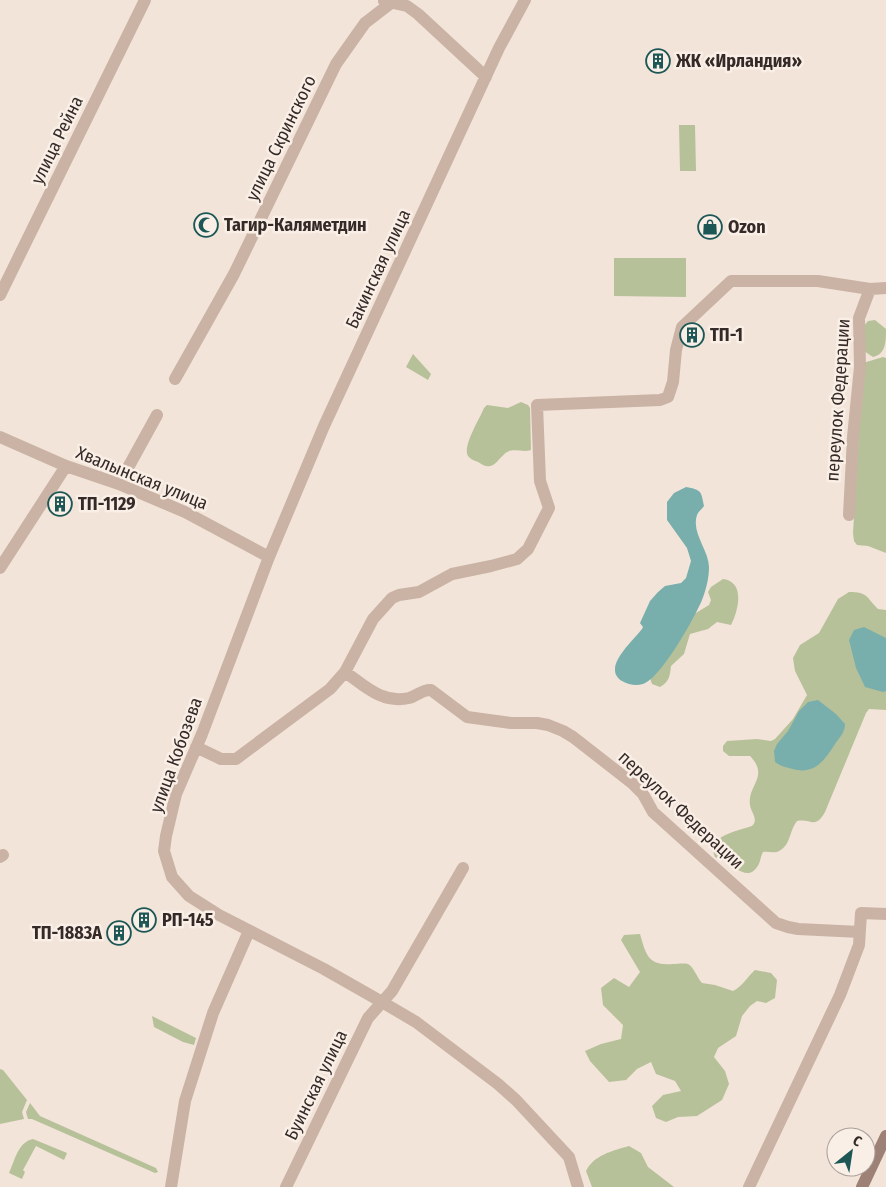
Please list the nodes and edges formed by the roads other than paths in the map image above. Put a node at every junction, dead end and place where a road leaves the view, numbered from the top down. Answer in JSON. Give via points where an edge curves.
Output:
{"nodes":[{"id":1,"x":145,"y":0,"type":"edge"},
{"id":2,"x":525,"y":0,"type":"edge"},
{"id":3,"x":386,"y":1,"type":"edge"},
{"id":4,"x":407,"y":3,"type":"edge"},
{"id":5,"x":486,"y":77,"type":"junction"},
{"id":6,"x":886,"y":288,"type":"edge"},
{"id":7,"x":870,"y":289,"type":"junction"},
{"id":8,"x":0,"y":295,"type":"edge"},
{"id":9,"x":175,"y":379,"type":"dead end"},
{"id":10,"x":157,"y":415,"type":"dead end"},
{"id":11,"x":0,"y":437,"type":"edge"},
{"id":12,"x":66,"y":466,"type":"junction"},
{"id":13,"x":119,"y":484,"type":"junction"},
{"id":14,"x":848,"y":515,"type":"dead end"},
{"id":15,"x":269,"y":557,"type":"junction"},
{"id":16,"x":0,"y":568,"type":"edge"},
{"id":17,"x":344,"y":672,"type":"junction"},
{"id":18,"x":196,"y":747,"type":"junction"},
{"id":19,"x":464,"y":868,"type":"dead end"},
{"id":20,"x":886,"y":914,"type":"edge"},
{"id":21,"x":249,"y":931,"type":"junction"},
{"id":22,"x":860,"y":932,"type":"junction"},
{"id":23,"x":382,"y":1002,"type":"junction"},
{"id":24,"x":886,"y":1136,"type":"edge"},
{"id":25,"x":171,"y":1187,"type":"edge"},
{"id":26,"x":286,"y":1187,"type":"edge"},
{"id":27,"x":578,"y":1187,"type":"edge"},
{"id":28,"x":749,"y":1187,"type":"edge"},
{"id":29,"x":862,"y":1187,"type":"edge"}],
"edges":[{"from":1,"to":8,"type":"street","name":"улица Рейна"},
{"from":2,"to":5,"type":"street","name":"Бакинская улица"},
{"from":3,"to":4,"type":"street"},
{"from":3,"to":9,"type":"street","name":"улица Скринского","via":[[365,23],[336,64],[234,274]]},
{"from":4,"to":5,"type":"street"},
{"from":5,"to":15,"type":"street","name":"Бакинская улица","via":[[324,426]]},
{"from":6,"to":7,"type":"street"},
{"from":7,"to":14,"type":"street","name":"переулок Федерации","via":[[859,318],[860,367]]},
{"from":7,"to":17,"type":"street","via":[[818,281],[731,281],[682,328],[668,397],[660,400],[537,404],[540,481],[549,508],[528,549],[517,559],[452,574],[419,592],[392,598],[373,619]]},
{"from":10,"to":13,"type":"street"},
{"from":11,"to":12,"type":"street","name":"Хвалынская улица"},
{"from":12,"to":13,"type":"street","name":"Хвалынская улица"},
{"from":12,"to":16,"type":"street"},
{"from":13,"to":15,"type":"street","name":"Хвалынская улица","via":[[185,512]]},
{"from":15,"to":18,"type":"street","name":"улица Кобозева"},
{"from":17,"to":18,"type":"street","via":[[330,689],[236,759],[221,759]]},
{"from":17,"to":22,"type":"street","name":"переулок Федерации","via":[[381,697],[400,700],[427,689],[467,718],[537,723],[563,731],[632,783],[643,794],[652,812],[776,923],[788,928]]},
{"from":18,"to":21,"type":"street","name":"улица Кобозева","via":[[170,816],[164,851],[167,863],[172,877],[189,896]]},
{"from":19,"to":23,"type":"street","name":"Буинская улица","via":[[392,992]]},
{"from":20,"to":22,"type":"street","via":[[860,913]]},
{"from":21,"to":23,"type":"street","name":"улица Кобозева"},
{"from":21,"to":25,"type":"street","via":[[213,1014],[185,1101]]},
{"from":22,"to":28,"type":"street","via":[[859,945],[840,996]]},
{"from":23,"to":26,"type":"street","name":"Буинская улица","via":[[368,1018]]},
{"from":23,"to":27,"type":"street","via":[[416,1022],[498,1084],[569,1157]]},
{"from":24,"to":29,"type":"main road"}]}
